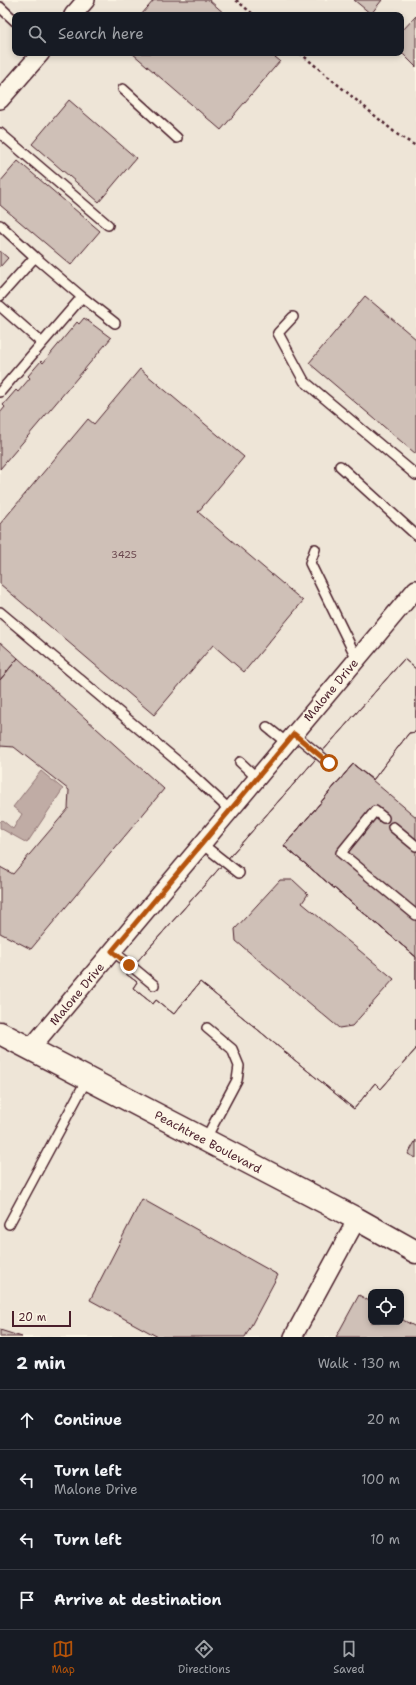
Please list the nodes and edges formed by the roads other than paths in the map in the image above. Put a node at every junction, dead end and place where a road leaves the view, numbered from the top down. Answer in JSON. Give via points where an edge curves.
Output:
{"nodes":[{"id":1,"x":86,"y":0,"type":"edge"},
{"id":2,"x":0,"y":7,"type":"edge"},
{"id":3,"x":76,"y":12,"type":"edge"},
{"id":4,"x":12,"y":17,"type":"edge"},
{"id":5,"x":38,"y":56,"type":"edge"},
{"id":6,"x":123,"y":89,"type":"dead end"},
{"id":7,"x":0,"y":100,"type":"edge"},
{"id":8,"x":0,"y":133,"type":"edge"},
{"id":9,"x":177,"y":138,"type":"dead end"},
{"id":10,"x":0,"y":225,"type":"edge"},
{"id":11,"x":108,"y":225,"type":"dead end"},
{"id":12,"x":35,"y":256,"type":"junction"},
{"id":13,"x":0,"y":296,"type":"edge"},
{"id":14,"x":82,"y":297,"type":"junction"},
{"id":15,"x":0,"y":306,"type":"edge"},
{"id":16,"x":293,"y":316,"type":"dead end"},
{"id":17,"x":115,"y":323,"type":"dead end"},
{"id":18,"x":42,"y":343,"type":"junction"},
{"id":19,"x":0,"y":392,"type":"edge"},
{"id":20,"x":340,"y":466,"type":"dead end"},
{"id":21,"x":416,"y":475,"type":"edge"},
{"id":22,"x":416,"y":535,"type":"edge"},
{"id":23,"x":314,"y":549,"type":"dead end"},
{"id":24,"x":414,"y":595,"type":"edge"},
{"id":25,"x":0,"y":612,"type":"edge"},
{"id":26,"x":357,"y":659,"type":"junction"},
{"id":27,"x":267,"y":727,"type":"dead end"},
{"id":28,"x":291,"y":738,"type":"junction"},
{"id":29,"x":240,"y":762,"type":"dead end"},
{"id":30,"x":329,"y":763,"type":"dead end"},
{"id":31,"x":258,"y":778,"type":"junction"},
{"id":32,"x":230,"y":811,"type":"junction"},
{"id":33,"x":384,"y":818,"type":"dead end"},
{"id":34,"x":393,"y":827,"type":"dead end"},
{"id":35,"x":202,"y":844,"type":"junction"},
{"id":36,"x":416,"y":846,"type":"edge"},
{"id":37,"x":238,"y":873,"type":"dead end"},
{"id":38,"x":416,"y":914,"type":"edge"},
{"id":39,"x":112,"y":951,"type":"junction"},
{"id":40,"x":154,"y":985,"type":"dead end"},
{"id":41,"x":207,"y":1028,"type":"dead end"},
{"id":42,"x":0,"y":1032,"type":"edge"},
{"id":43,"x":30,"y":1049,"type":"junction"},
{"id":44,"x":87,"y":1079,"type":"junction"},
{"id":45,"x":205,"y":1140,"type":"junction"},
{"id":46,"x":357,"y":1219,"type":"junction"},
{"id":47,"x":9,"y":1224,"type":"dead end"},
{"id":48,"x":416,"y":1252,"type":"edge"},
{"id":49,"x":293,"y":1337,"type":"edge"}],
"edges":[{"from":1,"to":3,"type":"street"},
{"from":2,"to":4,"type":"lane"},
{"from":5,"to":7,"type":"street"},
{"from":6,"to":9,"type":"lane"},
{"from":8,"to":11,"type":"lane"},
{"from":10,"to":12,"type":"lane"},
{"from":12,"to":13,"type":"lane"},
{"from":12,"to":14,"type":"lane"},
{"from":14,"to":17,"type":"lane"},
{"from":14,"to":18,"type":"lane"},
{"from":15,"to":18,"type":"lane"},
{"from":16,"to":21,"type":"lane","via":[[278,334],[304,381]]},
{"from":18,"to":19,"type":"lane"},
{"from":20,"to":22,"type":"lane"},
{"from":23,"to":26,"type":"lane","via":[[310,563]]},
{"from":24,"to":26,"type":"street","name":"Malone Drive"},
{"from":25,"to":32,"type":"lane","via":[[176,760]]},
{"from":26,"to":28,"type":"street","name":"Malone Drive"},
{"from":27,"to":28,"type":"lane"},
{"from":28,"to":30,"type":"lane"},
{"from":28,"to":31,"type":"street","name":"Malone Drive"},
{"from":29,"to":31,"type":"lane"},
{"from":31,"to":32,"type":"street","name":"Malone Drive"},
{"from":32,"to":35,"type":"street","name":"Malone Drive"},
{"from":33,"to":38,"type":"lane","via":[[375,811],[341,853]]},
{"from":34,"to":36,"type":"lane"},
{"from":35,"to":37,"type":"lane"},
{"from":35,"to":39,"type":"street","name":"Malone Drive"},
{"from":39,"to":40,"type":"lane"},
{"from":39,"to":43,"type":"street","name":"Malone Drive"},
{"from":41,"to":45,"type":"lane","via":[[232,1049],[239,1066],[237,1080]]},
{"from":42,"to":43,"type":"highway","name":"Peachtree Boulevard"},
{"from":43,"to":44,"type":"highway","name":"Peachtree Boulevard"},
{"from":44,"to":45,"type":"highway","name":"Peachtree Boulevard"},
{"from":44,"to":47,"type":"lane"},
{"from":45,"to":46,"type":"highway","name":"Peachtree Boulevard"},
{"from":46,"to":48,"type":"highway","name":"Peachtree Boulevard"},
{"from":46,"to":49,"type":"street"}]}
